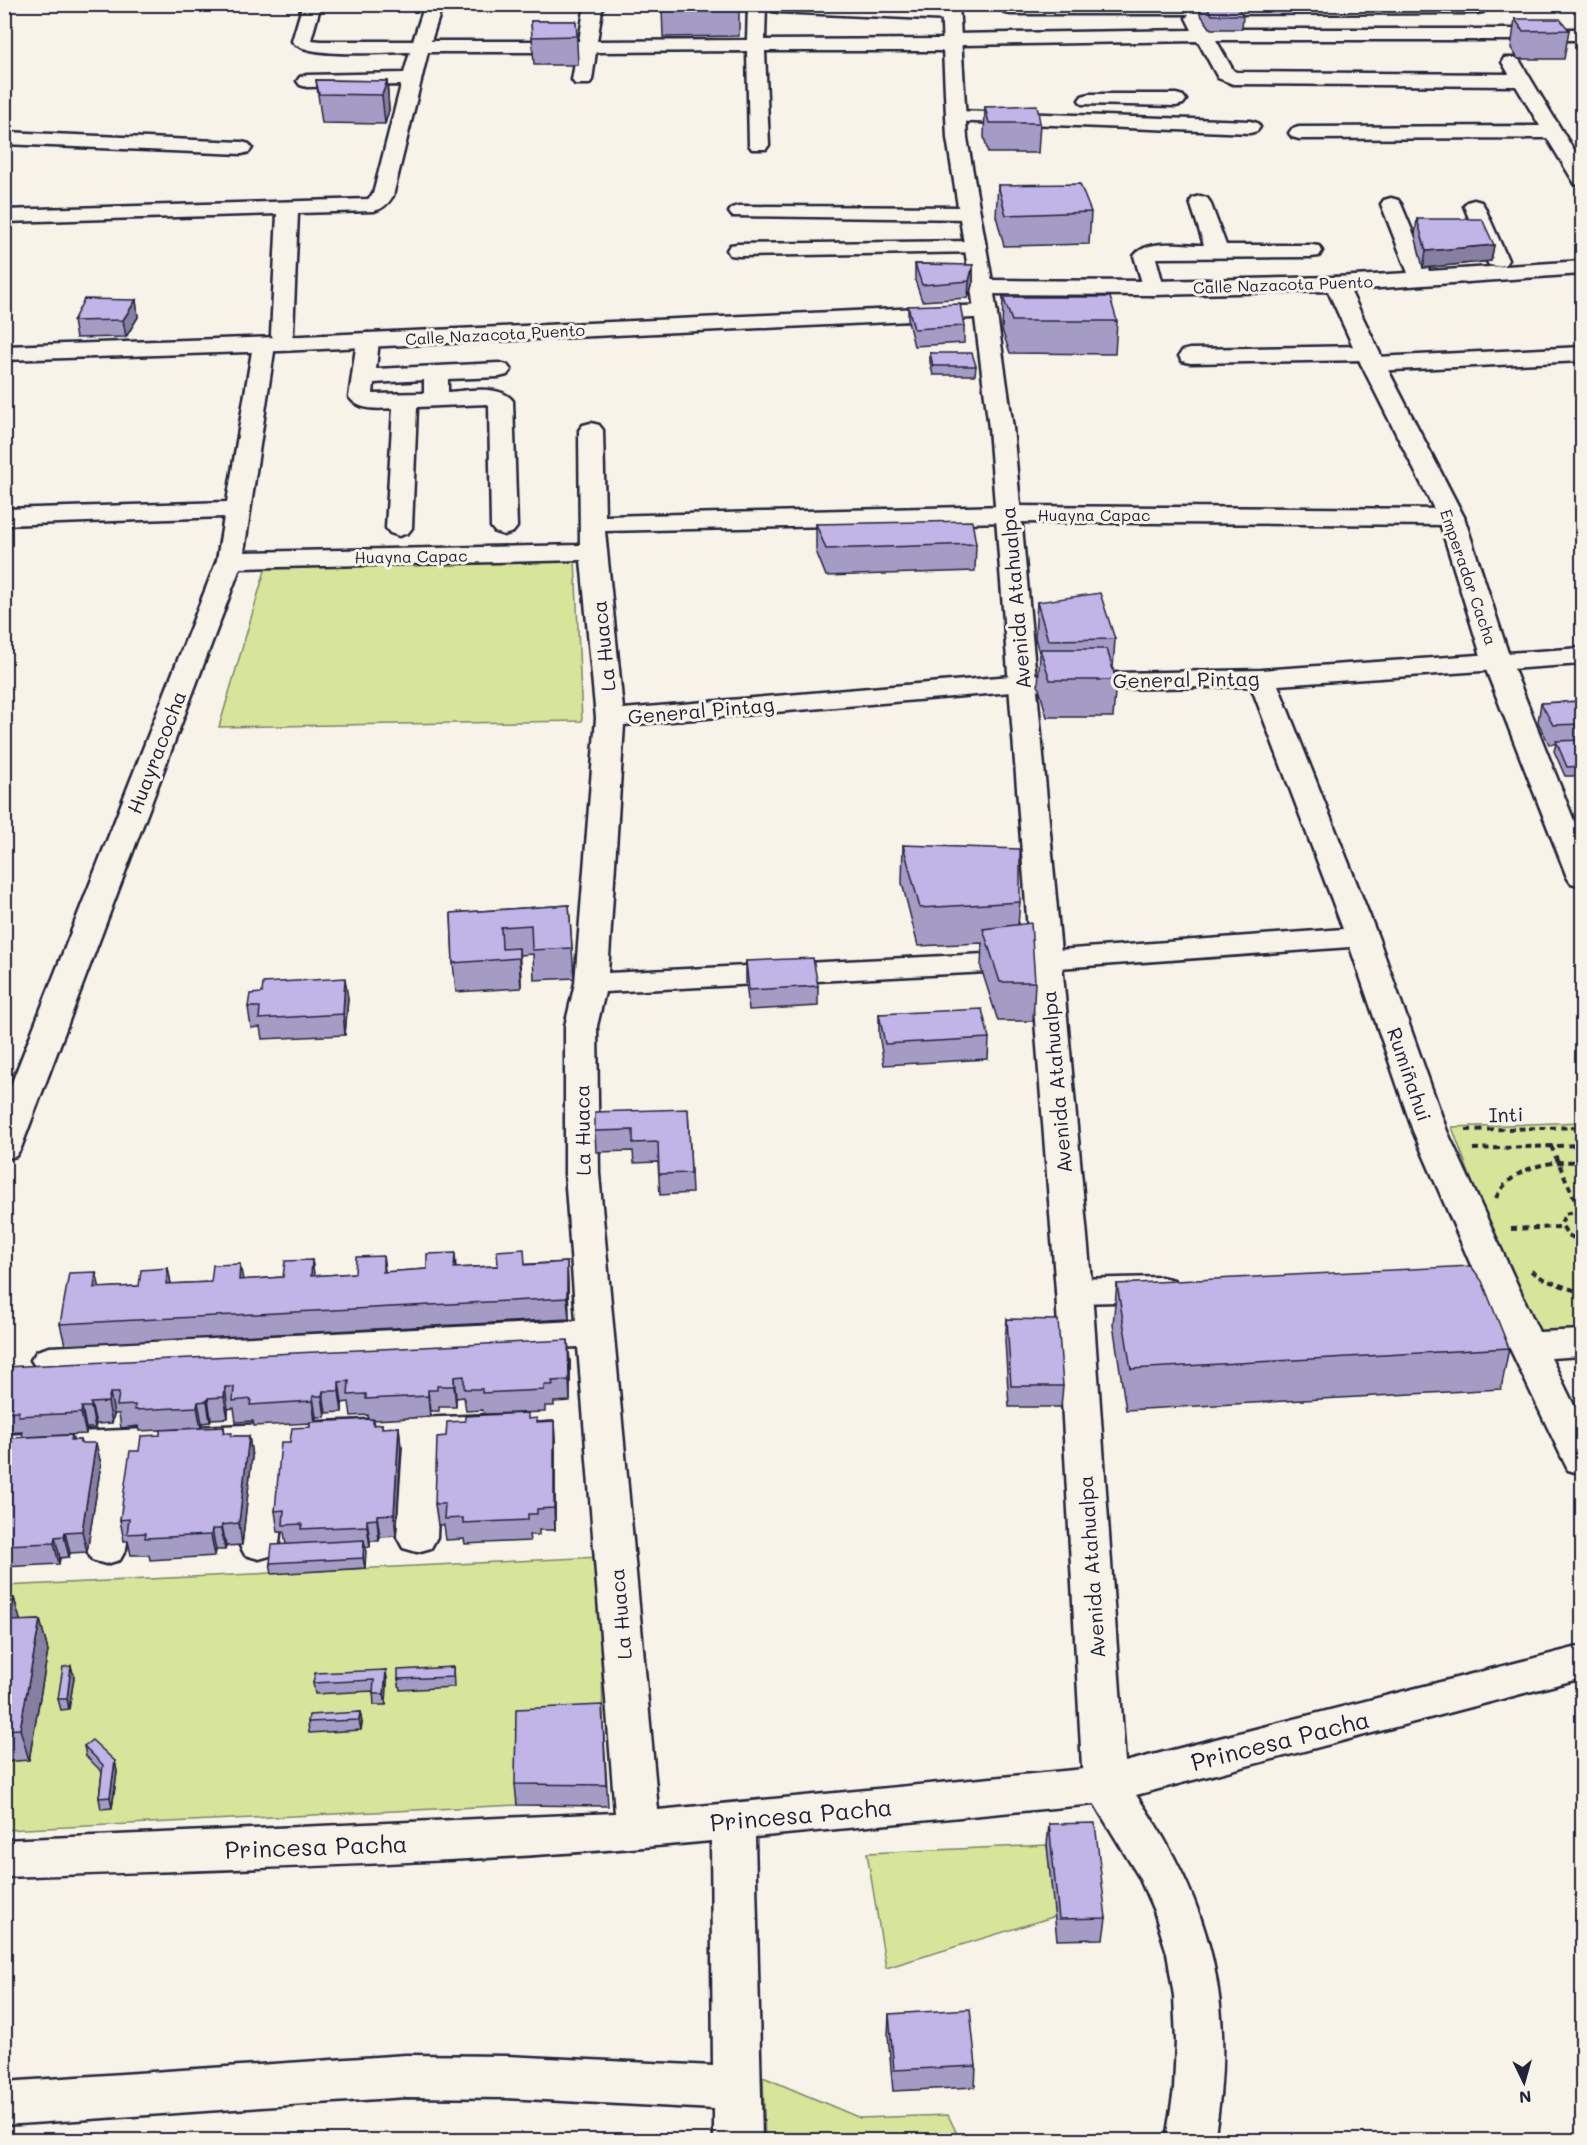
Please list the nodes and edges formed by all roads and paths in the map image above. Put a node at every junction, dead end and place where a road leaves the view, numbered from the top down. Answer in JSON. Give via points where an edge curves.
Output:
{"nodes":[{"id":1,"x":312,"y":4,"type":"edge"},
{"id":2,"x":434,"y":4,"type":"edge"},
{"id":3,"x":594,"y":4,"type":"edge"},
{"id":4,"x":757,"y":4,"type":"edge"},
{"id":5,"x":1188,"y":6,"type":"edge"},
{"id":6,"x":1475,"y":6,"type":"edge"},
{"id":7,"x":778,"y":7,"type":"dead end"},
{"id":8,"x":1011,"y":9,"type":"dead end"},
{"id":9,"x":950,"y":10,"type":"edge"},
{"id":10,"x":1494,"y":34,"type":"junction"},
{"id":11,"x":1582,"y":34,"type":"edge"},
{"id":12,"x":1206,"y":35,"type":"junction"},
{"id":13,"x":953,"y":42,"type":"junction"},
{"id":14,"x":756,"y":46,"type":"junction"},
{"id":15,"x":586,"y":47,"type":"junction"},
{"id":16,"x":420,"y":48,"type":"junction"},
{"id":17,"x":412,"y":79,"type":"junction"},
{"id":18,"x":582,"y":80,"type":"dead end"},
{"id":19,"x":1522,"y":80,"type":"junction"},
{"id":20,"x":307,"y":81,"type":"dead end"},
{"id":21,"x":1000,"y":100,"type":"dead end"},
{"id":22,"x":1071,"y":100,"type":"dead end"},
{"id":23,"x":1176,"y":100,"type":"dead end"},
{"id":24,"x":956,"y":109,"type":"junction"},
{"id":25,"x":1250,"y":127,"type":"dead end"},
{"id":26,"x":1553,"y":132,"type":"junction"},
{"id":27,"x":1299,"y":133,"type":"dead end"},
{"id":28,"x":4,"y":138,"type":"edge"},
{"id":29,"x":759,"y":145,"type":"dead end"},
{"id":30,"x":242,"y":148,"type":"dead end"},
{"id":31,"x":1582,"y":180,"type":"edge"},
{"id":32,"x":1200,"y":202,"type":"dead end"},
{"id":33,"x":1391,"y":204,"type":"dead end"},
{"id":34,"x":1474,"y":206,"type":"dead end"},
{"id":35,"x":288,"y":209,"type":"junction"},
{"id":36,"x":739,"y":212,"type":"dead end"},
{"id":37,"x":970,"y":213,"type":"junction"},
{"id":38,"x":4,"y":216,"type":"edge"},
{"id":39,"x":975,"y":247,"type":"junction"},
{"id":40,"x":738,"y":250,"type":"dead end"},
{"id":41,"x":1217,"y":251,"type":"junction"},
{"id":42,"x":1311,"y":251,"type":"dead end"},
{"id":43,"x":1582,"y":268,"type":"edge"},
{"id":44,"x":1503,"y":273,"type":"junction"},
{"id":45,"x":1420,"y":278,"type":"junction"},
{"id":46,"x":1335,"y":284,"type":"junction"},
{"id":47,"x":982,"y":287,"type":"junction"},
{"id":48,"x":1153,"y":288,"type":"junction"},
{"id":49,"x":986,"y":312,"type":"junction"},
{"id":50,"x":273,"y":339,"type":"junction"},
{"id":51,"x":368,"y":340,"type":"junction"},
{"id":52,"x":4,"y":353,"type":"edge"},
{"id":53,"x":1582,"y":354,"type":"edge"},
{"id":54,"x":1190,"y":356,"type":"dead end"},
{"id":55,"x":1370,"y":359,"type":"junction"},
{"id":56,"x":500,"y":370,"type":"dead end"},
{"id":57,"x":436,"y":373,"type":"junction"},
{"id":58,"x":363,"y":376,"type":"junction"},
{"id":59,"x":436,"y":400,"type":"junction"},
{"id":60,"x":405,"y":401,"type":"junction"},
{"id":61,"x":591,"y":430,"type":"dead end"},
{"id":62,"x":238,"y":509,"type":"junction"},
{"id":63,"x":1007,"y":514,"type":"junction"},
{"id":64,"x":4,"y":517,"type":"edge"},
{"id":65,"x":1451,"y":517,"type":"junction"},
{"id":66,"x":504,"y":527,"type":"dead end"},
{"id":67,"x":399,"y":528,"type":"dead end"},
{"id":68,"x":593,"y":538,"type":"junction"},
{"id":69,"x":230,"y":560,"type":"junction"},
{"id":70,"x":1582,"y":656,"type":"edge"},
{"id":71,"x":1497,"y":662,"type":"junction"},
{"id":72,"x":1261,"y":678,"type":"junction"},
{"id":73,"x":1023,"y":683,"type":"junction"},
{"id":74,"x":610,"y":717,"type":"junction"},
{"id":75,"x":1582,"y":877,"type":"edge"},
{"id":76,"x":1362,"y":937,"type":"junction"},
{"id":77,"x":1045,"y":960,"type":"junction"},
{"id":78,"x":591,"y":983,"type":"junction"},
{"id":79,"x":1582,"y":1127,"type":"edge"},
{"id":80,"x":1430,"y":1131,"type":"junction"},
{"id":81,"x":6,"y":1142,"type":"edge"},
{"id":82,"x":1582,"y":1145,"type":"edge"},
{"id":83,"x":1551,"y":1146,"type":"junction"},
{"id":84,"x":1466,"y":1149,"type":"dead end"},
{"id":85,"x":1582,"y":1162,"type":"edge"},
{"id":86,"x":1558,"y":1163,"type":"junction"},
{"id":87,"x":1494,"y":1204,"type":"dead end"},
{"id":88,"x":1581,"y":1210,"type":"edge"},
{"id":89,"x":1562,"y":1227,"type":"junction"},
{"id":90,"x":1507,"y":1230,"type":"dead end"},
{"id":91,"x":1582,"y":1242,"type":"edge"},
{"id":92,"x":1511,"y":1273,"type":"junction"},
{"id":93,"x":1460,"y":1280,"type":"edge"},
{"id":94,"x":1191,"y":1288,"type":"edge"},
{"id":95,"x":1074,"y":1291,"type":"junction"},
{"id":96,"x":1582,"y":1293,"type":"edge"},
{"id":97,"x":596,"y":1333,"type":"junction"},
{"id":98,"x":1582,"y":1343,"type":"edge"},
{"id":99,"x":1528,"y":1346,"type":"junction"},
{"id":100,"x":50,"y":1360,"type":"dead end"},
{"id":101,"x":523,"y":1427,"type":"edge"},
{"id":102,"x":423,"y":1432,"type":"junction"},
{"id":103,"x":272,"y":1437,"type":"junction"},
{"id":104,"x":123,"y":1444,"type":"junction"},
{"id":105,"x":4,"y":1449,"type":"edge"},
{"id":106,"x":1582,"y":1460,"type":"edge"},
{"id":107,"x":417,"y":1537,"type":"dead end"},
{"id":108,"x":259,"y":1544,"type":"dead end"},
{"id":109,"x":106,"y":1548,"type":"dead end"},
{"id":110,"x":1582,"y":1662,"type":"edge"},
{"id":111,"x":1105,"y":1785,"type":"junction"},
{"id":112,"x":733,"y":1820,"type":"junction"},
{"id":113,"x":638,"y":1830,"type":"junction"},
{"id":114,"x":4,"y":1859,"type":"edge"},
{"id":115,"x":737,"y":2089,"type":"junction"},
{"id":116,"x":4,"y":2104,"type":"edge"},
{"id":117,"x":738,"y":2140,"type":"edge"},
{"id":118,"x":1190,"y":2140,"type":"edge"}],
"edges":[{"from":1,"to":16,"type":"street","via":[[302,34],[301,41],[306,45]]},
{"from":2,"to":16,"type":"street"},
{"from":3,"to":15,"type":"street"},
{"from":4,"to":14,"type":"street"},
{"from":5,"to":6,"type":"street"},
{"from":5,"to":8,"type":"street"},
{"from":5,"to":12,"type":"street"},
{"from":6,"to":10,"type":"street"},
{"from":7,"to":9,"type":"street"},
{"from":9,"to":13,"type":"street","name":"Avenida Atahualpa"},
{"from":10,"to":11,"type":"street"},
{"from":10,"to":12,"type":"street"},
{"from":10,"to":19,"type":"street"},
{"from":12,"to":13,"type":"street"},
{"from":12,"to":19,"type":"street","via":[[1226,74],[1233,78]]},
{"from":13,"to":14,"type":"street"},
{"from":13,"to":24,"type":"street","name":"Avenida Atahualpa"},
{"from":14,"to":15,"type":"street"},
{"from":14,"to":29,"type":"street"},
{"from":15,"to":16,"type":"street"},
{"from":15,"to":18,"type":"street"},
{"from":16,"to":17,"type":"street"},
{"from":17,"to":20,"type":"street"},
{"from":17,"to":35,"type":"street","via":[[383,196],[374,205]]},
{"from":19,"to":26,"type":"street"},
{"from":21,"to":24,"type":"street"},
{"from":22,"to":23,"type":"street"},
{"from":24,"to":25,"type":"street"},
{"from":24,"to":37,"type":"street","name":"Avenida Atahualpa"},
{"from":26,"to":27,"type":"street"},
{"from":26,"to":31,"type":"street"},
{"from":28,"to":30,"type":"street"},
{"from":32,"to":41,"type":"street"},
{"from":33,"to":45,"type":"street"},
{"from":34,"to":44,"type":"street"},
{"from":35,"to":38,"type":"street"},
{"from":35,"to":50,"type":"street","name":"Huayracocha"},
{"from":36,"to":37,"type":"street"},
{"from":37,"to":39,"type":"street","name":"Avenida Atahualpa"},
{"from":39,"to":40,"type":"street"},
{"from":39,"to":47,"type":"street","name":"Avenida Atahualpa"},
{"from":41,"to":42,"type":"street"},
{"from":41,"to":48,"type":"street","via":[[1151,252],[1145,256]]},
{"from":43,"to":44,"type":"street","name":"Calle Nazacota Puento"},
{"from":44,"to":45,"type":"street","name":"Calle Nazacota Puento"},
{"from":45,"to":46,"type":"street","name":"Calle Nazacota Puento"},
{"from":46,"to":48,"type":"street","name":"Calle Nazacota Puento"},
{"from":46,"to":55,"type":"street","name":"Emperador Cacha"},
{"from":47,"to":48,"type":"street","name":"Calle Nazacota Puento"},
{"from":47,"to":49,"type":"street","name":"Avenida Atahualpa"},
{"from":49,"to":51,"type":"street","name":"Calle Nazacota Puento"},
{"from":49,"to":63,"type":"street","name":"Avenida Atahualpa"},
{"from":50,"to":51,"type":"street","name":"Calle Nazacota Puento"},
{"from":50,"to":52,"type":"street","name":"Calle Nazacota Puento"},
{"from":50,"to":62,"type":"street","name":"Huayracocha"},
{"from":51,"to":58,"type":"street"},
{"from":53,"to":55,"type":"street"},
{"from":54,"to":55,"type":"street"},
{"from":55,"to":65,"type":"street","name":"Emperador Cacha"},
{"from":56,"to":57,"type":"street"},
{"from":57,"to":58,"type":"street"},
{"from":57,"to":59,"type":"street"},
{"from":58,"to":60,"type":"street","via":[[361,397],[365,400]]},
{"from":59,"to":60,"type":"street"},
{"from":59,"to":66,"type":"street","via":[[488,397],[501,401]]},
{"from":60,"to":67,"type":"street"},
{"from":61,"to":68,"type":"street","name":"La Huaca"},
{"from":62,"to":64,"type":"street"},
{"from":62,"to":69,"type":"street","name":"Huayracocha"},
{"from":63,"to":65,"type":"street","name":"Huayna Capac"},
{"from":63,"to":68,"type":"street","name":"Huayna Capac"},
{"from":63,"to":73,"type":"street","name":"Avenida Atahualpa"},
{"from":65,"to":71,"type":"street","name":"Emperador Cacha"},
{"from":68,"to":69,"type":"street","name":"Huayna Capac"},
{"from":68,"to":74,"type":"street","name":"La Huaca"},
{"from":69,"to":81,"type":"street","name":"Huayracocha"},
{"from":70,"to":71,"type":"street","name":"General Pintag"},
{"from":71,"to":72,"type":"street","name":"General Pintag"},
{"from":71,"to":75,"type":"street","name":"Emperador Cacha"},
{"from":72,"to":73,"type":"street","name":"General Pintag"},
{"from":72,"to":76,"type":"street","name":"Rumiñahui"},
{"from":73,"to":74,"type":"street","name":"General Pintag"},
{"from":73,"to":77,"type":"street","name":"Avenida Atahualpa"},
{"from":74,"to":78,"type":"street","name":"La Huaca"},
{"from":76,"to":77,"type":"street"},
{"from":76,"to":80,"type":"street","name":"Rumiñahui"},
{"from":77,"to":78,"type":"street"},
{"from":77,"to":95,"type":"street","name":"Avenida Atahualpa"},
{"from":78,"to":97,"type":"street","name":"La Huaca","via":[[581,1026],[582,1174]]},
{"from":79,"to":80,"type":"path","name":"Inti"},
{"from":80,"to":92,"type":"street","name":"Rumiñahui"},
{"from":82,"to":83,"type":"path"},
{"from":83,"to":84,"type":"path"},
{"from":83,"to":86,"type":"path"},
{"from":85,"to":86,"type":"path"},
{"from":86,"to":87,"type":"path","via":[[1541,1165],[1515,1176],[1497,1194]]},
{"from":86,"to":88,"type":"path"},
{"from":88,"to":89,"type":"path","via":[[1565,1214]]},
{"from":89,"to":90,"type":"path"},
{"from":89,"to":91,"type":"path"},
{"from":92,"to":93,"type":"street"},
{"from":92,"to":96,"type":"path"},
{"from":92,"to":99,"type":"street","name":"Rumiñahui"},
{"from":94,"to":95,"type":"street"},
{"from":95,"to":111,"type":"street","name":"Avenida Atahualpa"},
{"from":97,"to":100,"type":"street"},
{"from":97,"to":113,"type":"street","name":"La Huaca"},
{"from":98,"to":99,"type":"street"},
{"from":99,"to":106,"type":"street","name":"Rumiñahui"},
{"from":101,"to":102,"type":"street"},
{"from":102,"to":103,"type":"street"},
{"from":102,"to":107,"type":"street"},
{"from":103,"to":104,"type":"street"},
{"from":103,"to":108,"type":"street"},
{"from":104,"to":105,"type":"street"},
{"from":104,"to":109,"type":"street"},
{"from":110,"to":111,"type":"street","name":"Princesa Pacha"},
{"from":111,"to":112,"type":"street","name":"Princesa Pacha"},
{"from":111,"to":118,"type":"street","via":[[1156,1863],[1176,1906],[1190,1951],[1201,2047]]},
{"from":112,"to":113,"type":"street","name":"Princesa Pacha"},
{"from":112,"to":115,"type":"street"},
{"from":113,"to":114,"type":"street","name":"Princesa Pacha"},
{"from":115,"to":116,"type":"street","via":[[406,2076]]},
{"from":115,"to":117,"type":"street"}]}
